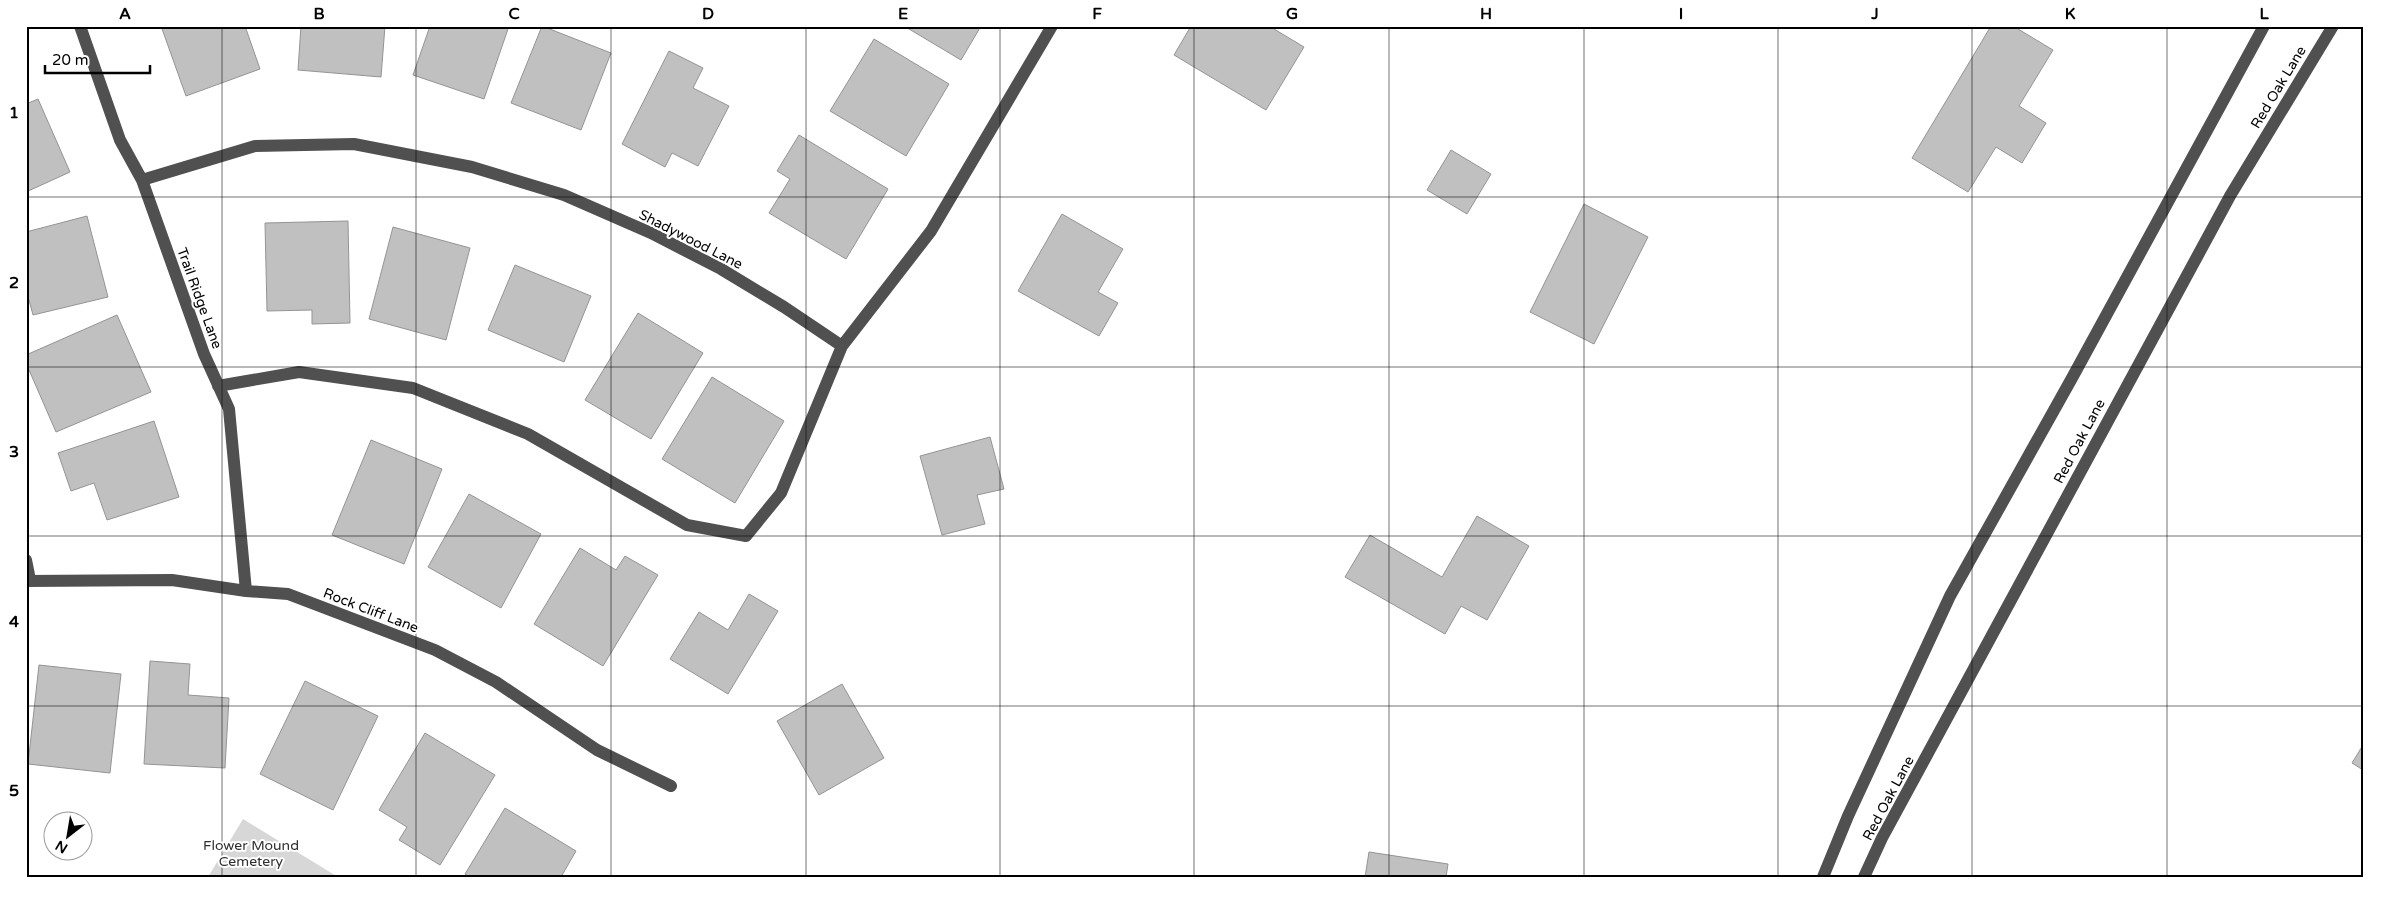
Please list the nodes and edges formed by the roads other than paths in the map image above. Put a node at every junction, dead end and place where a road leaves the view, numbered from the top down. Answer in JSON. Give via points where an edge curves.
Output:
{"nodes":[{"id":1,"x":80,"y":26,"type":"edge"},
{"id":2,"x":1052,"y":26,"type":"edge"},
{"id":3,"x":2264,"y":26,"type":"edge"},
{"id":4,"x":2333,"y":26,"type":"edge"},
{"id":5,"x":142,"y":180,"type":"junction"},
{"id":6,"x":842,"y":346,"type":"junction"},
{"id":7,"x":218,"y":386,"type":"junction"},
{"id":8,"x":26,"y":560,"type":"edge"},
{"id":9,"x":28,"y":581,"type":"edge"},
{"id":10,"x":246,"y":591,"type":"junction"},
{"id":11,"x":671,"y":786,"type":"dead end"},
{"id":12,"x":1824,"y":877,"type":"edge"},
{"id":13,"x":1864,"y":877,"type":"edge"}],
"edges":[{"from":1,"to":5,"type":"street","name":"Trail Ridge Lane","via":[[120,140]]},
{"from":2,"to":6,"type":"street","via":[[931,231]]},
{"from":3,"to":12,"type":"street","name":"Red Oak Lane","via":[[1950,596],[1848,816]]},
{"from":4,"to":13,"type":"street","name":"Red Oak Lane","via":[[2197,255],[1882,838]]},
{"from":5,"to":6,"type":"street","name":"Shadywood Lane","via":[[255,146],[354,144],[472,167],[564,195],[651,233],[721,269]]},
{"from":5,"to":7,"type":"street","name":"Trail Ridge Lane"},
{"from":6,"to":7,"type":"street","via":[[781,492],[746,536],[687,526],[528,434],[414,388],[299,372]]},
{"from":7,"to":10,"type":"street","name":"Trail Ridge Lane","via":[[229,409]]},
{"from":8,"to":9,"type":"street"},
{"from":9,"to":10,"type":"street","name":"Rock Cliff Lane","via":[[172,580]]},
{"from":10,"to":11,"type":"street","name":"Rock Cliff Lane","via":[[288,594],[435,650],[496,682],[597,750]]}]}
